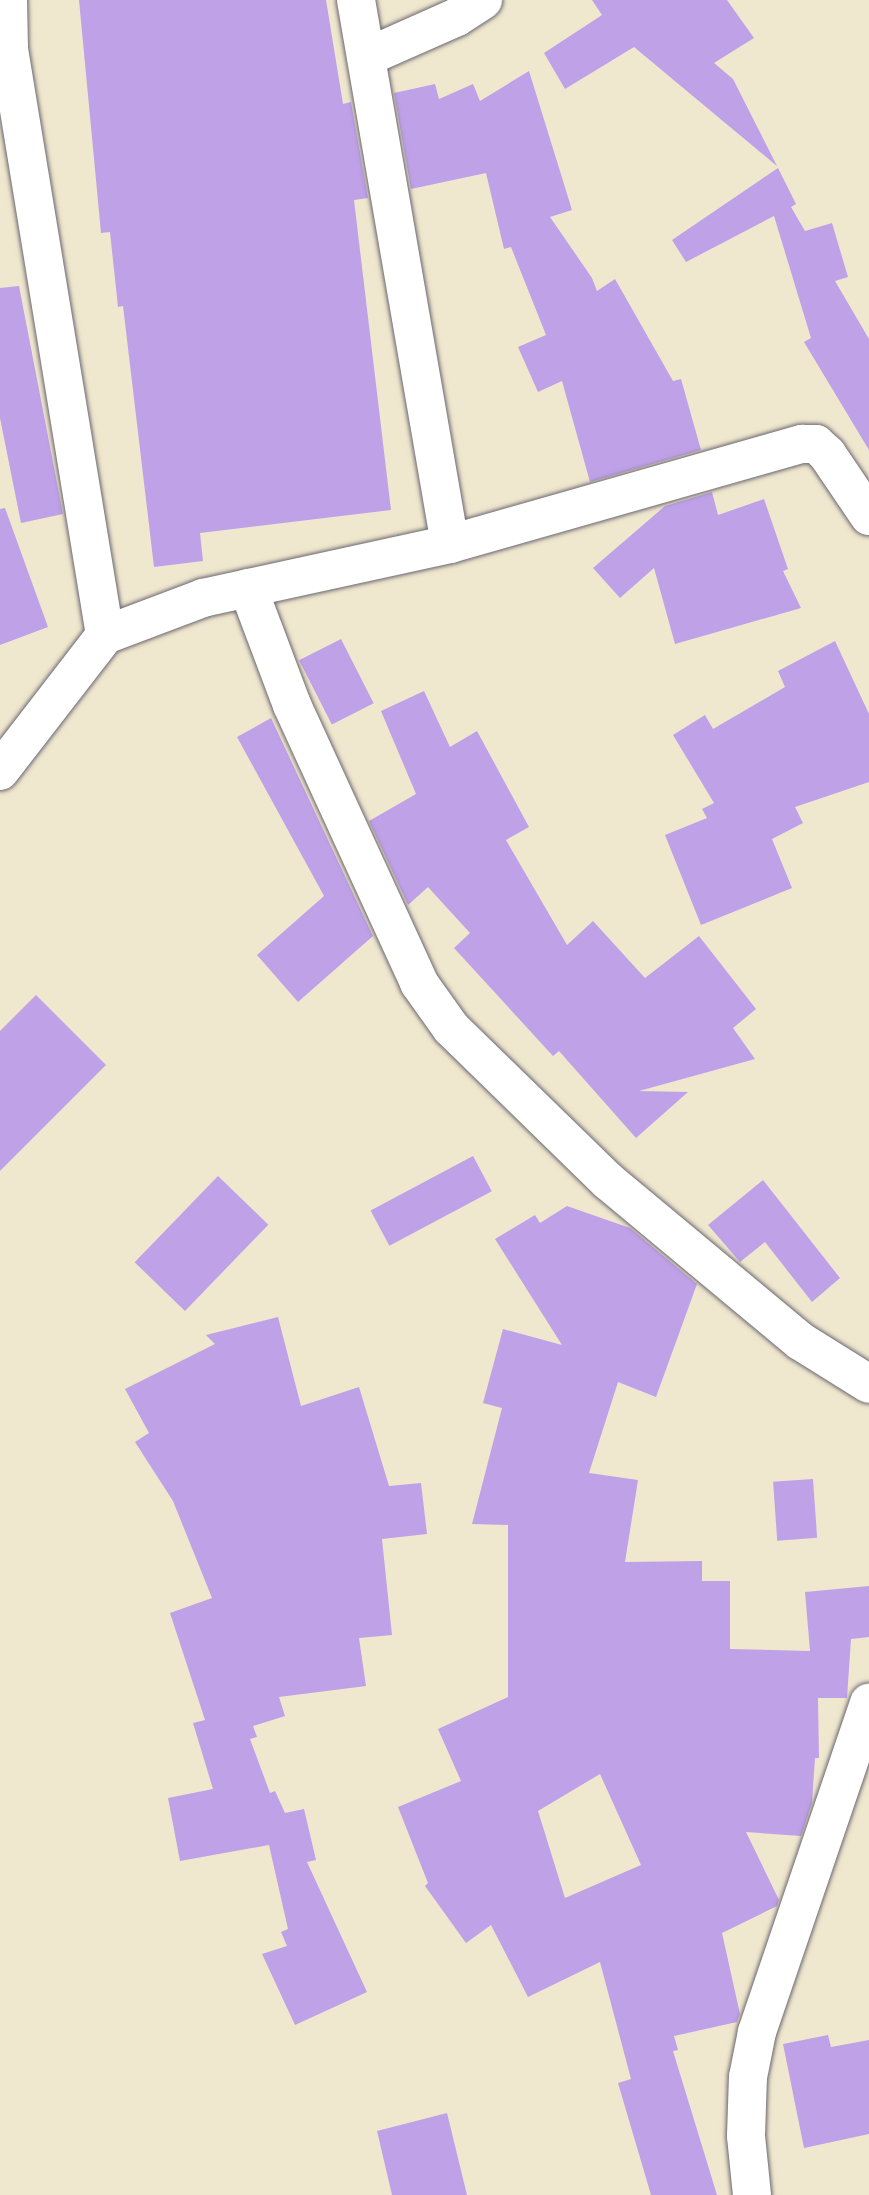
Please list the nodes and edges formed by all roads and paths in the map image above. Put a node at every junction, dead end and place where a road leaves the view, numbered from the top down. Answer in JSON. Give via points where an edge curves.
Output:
{"nodes":[{"id":1,"x":8,"y":0,"type":"edge"},
{"id":2,"x":356,"y":0,"type":"edge"},
{"id":3,"x":483,"y":0,"type":"edge"},
{"id":4,"x":369,"y":56,"type":"junction"},
{"id":5,"x":869,"y":516,"type":"edge"},
{"id":6,"x":450,"y":544,"type":"junction"},
{"id":7,"x":248,"y":588,"type":"junction"},
{"id":8,"x":105,"y":635,"type":"junction"},
{"id":9,"x":0,"y":771,"type":"edge"},
{"id":10,"x":869,"y":1384,"type":"edge"},
{"id":11,"x":869,"y":1703,"type":"edge"},
{"id":12,"x":752,"y":2195,"type":"edge"}],
"edges":[{"from":1,"to":8,"type":"street","via":[[9,49]]},
{"from":2,"to":4,"type":"street"},
{"from":3,"to":4,"type":"street","via":[[457,17]]},
{"from":4,"to":6,"type":"street"},
{"from":5,"to":6,"type":"street","via":[[827,454],[816,444],[802,444]]},
{"from":6,"to":7,"type":"street"},
{"from":7,"to":8,"type":"street","via":[[202,598]]},
{"from":7,"to":10,"type":"street","via":[[292,705],[419,983],[451,1028],[608,1181],[800,1342]]},
{"from":8,"to":9,"type":"street"},
{"from":11,"to":12,"type":"street","via":[[757,2032],[748,2077],[746,2136]]}]}
